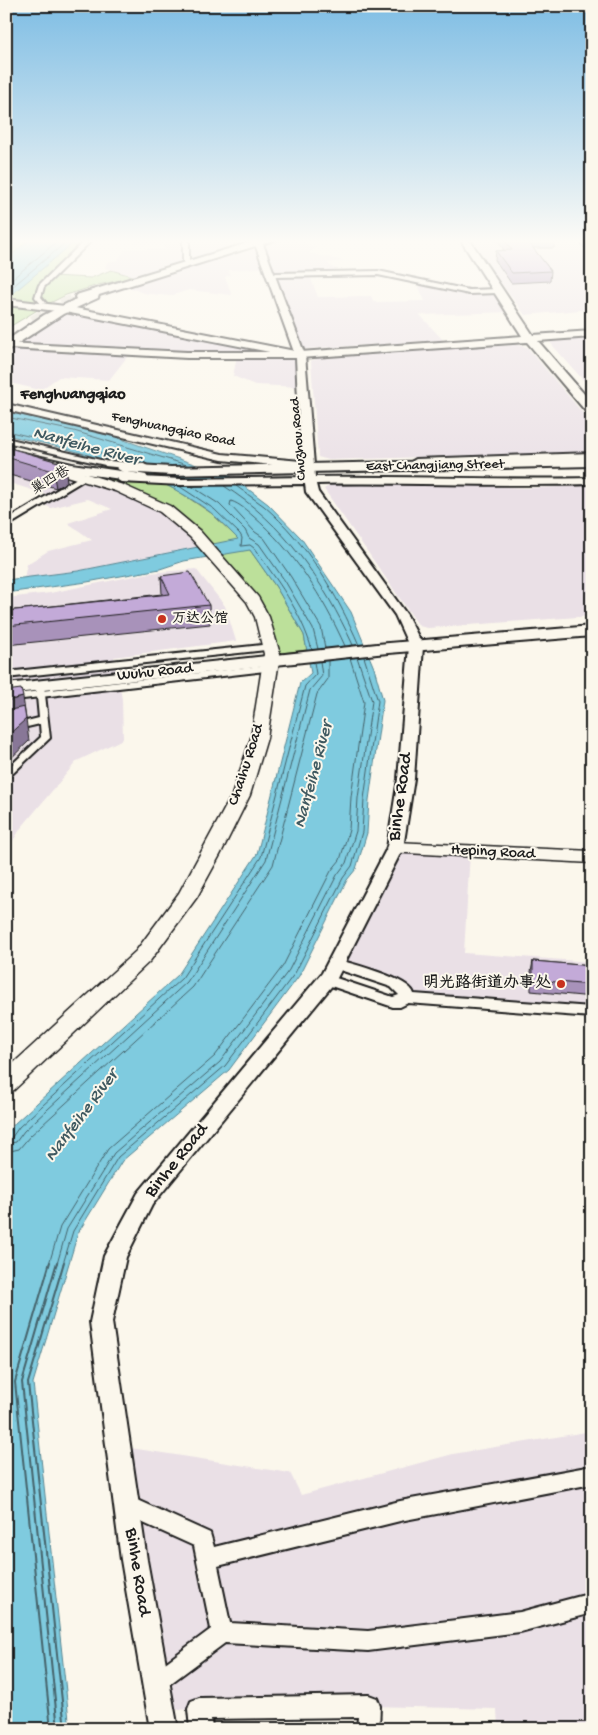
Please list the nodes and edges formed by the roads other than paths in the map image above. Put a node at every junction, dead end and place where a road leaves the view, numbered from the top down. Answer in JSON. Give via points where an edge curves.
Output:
{"nodes":[{"id":1,"x":28,"y":320,"type":"tunnel mouth"},
{"id":2,"x":43,"y":320,"type":"tunnel mouth"},
{"id":3,"x":132,"y":320,"type":"edge"},
{"id":4,"x":291,"y":320,"type":"edge"},
{"id":5,"x":291,"y":320,"type":"edge"},
{"id":6,"x":517,"y":320,"type":"edge"},
{"id":7,"x":531,"y":320,"type":"edge"},
{"id":8,"x":538,"y":329,"type":"junction"},
{"id":9,"x":592,"y":329,"type":"edge"},
{"id":10,"x":592,"y":334,"type":"edge"},
{"id":11,"x":528,"y":337,"type":"junction"},
{"id":12,"x":7,"y":341,"type":"edge"},
{"id":13,"x":556,"y":350,"type":"dead end"},
{"id":14,"x":302,"y":352,"type":"junction"},
{"id":15,"x":6,"y":407,"type":"edge"},
{"id":16,"x":592,"y":411,"type":"edge"},
{"id":17,"x":6,"y":440,"type":"edge"},
{"id":18,"x":6,"y":446,"type":"edge"},
{"id":19,"x":6,"y":454,"type":"edge"},
{"id":20,"x":592,"y":456,"type":"edge"},
{"id":21,"x":24,"y":457,"type":"junction"},
{"id":22,"x":592,"y":462,"type":"edge"},
{"id":23,"x":109,"y":464,"type":"joint"},
{"id":24,"x":54,"y":467,"type":"junction"},
{"id":25,"x":123,"y":468,"type":"joint"},
{"id":26,"x":311,"y":472,"type":"junction"},
{"id":27,"x":284,"y":473,"type":"junction"},
{"id":28,"x":592,"y":476,"type":"edge"},
{"id":29,"x":85,"y":477,"type":"junction"},
{"id":30,"x":141,"y":480,"type":"junction"},
{"id":31,"x":592,"y":481,"type":"edge"},
{"id":32,"x":6,"y":524,"type":"edge"},
{"id":33,"x":210,"y":551,"type":"joint"},
{"id":34,"x":592,"y":625,"type":"edge"},
{"id":35,"x":592,"y":631,"type":"edge"},
{"id":36,"x":417,"y":641,"type":"junction"},
{"id":37,"x":271,"y":657,"type":"junction"},
{"id":38,"x":6,"y":675,"type":"edge"},
{"id":39,"x":6,"y":681,"type":"edge"},
{"id":40,"x":40,"y":686,"type":"junction"},
{"id":41,"x":6,"y":689,"type":"edge"},
{"id":42,"x":6,"y":698,"type":"edge"},
{"id":43,"x":44,"y":720,"type":"junction"},
{"id":44,"x":6,"y":729,"type":"edge"},
{"id":45,"x":6,"y":775,"type":"edge"},
{"id":46,"x":396,"y":843,"type":"junction"},
{"id":47,"x":592,"y":845,"type":"edge"},
{"id":48,"x":592,"y":857,"type":"edge"},
{"id":49,"x":331,"y":972,"type":"junction"},
{"id":50,"x":592,"y":1012,"type":"edge"},
{"id":51,"x":6,"y":1084,"type":"edge"},
{"id":52,"x":592,"y":1475,"type":"edge"},
{"id":53,"x":126,"y":1505,"type":"junction"},
{"id":54,"x":207,"y":1559,"type":"junction"},
{"id":55,"x":592,"y":1603,"type":"edge"},
{"id":56,"x":222,"y":1633,"type":"junction"},
{"id":57,"x":156,"y":1682,"type":"junction"},
{"id":58,"x":164,"y":1729,"type":"edge"},
{"id":59,"x":201,"y":1729,"type":"edge"},
{"id":60,"x":368,"y":1729,"type":"edge"}],
"edges":[{"from":1,"to":12,"type":"highway"},
{"from":2,"to":12,"type":"highway"},
{"from":3,"to":14,"type":"main road"},
{"from":4,"to":14,"type":"street","name":"Chuzhou Road"},
{"from":5,"to":14,"type":"street","name":"Chuzhou Road"},
{"from":6,"to":11,"type":"main road"},
{"from":7,"to":8,"type":"main road"},
{"from":8,"to":9,"type":"main road"},
{"from":8,"to":10,"type":"main road"},
{"from":8,"to":11,"type":"main road"},
{"from":8,"to":13,"type":"main road"},
{"from":11,"to":14,"type":"main road"},
{"from":11,"to":16,"type":"main road"},
{"from":12,"to":14,"type":"street","via":[[186,355]]},
{"from":14,"to":26,"type":"street","name":"Chuzhou Road"},
{"from":15,"to":26,"type":"street","name":"Fenghuangqiao Road","via":[[222,457]]},
{"from":17,"to":23,"type":"street"},
{"from":18,"to":25,"type":"highway"},
{"from":19,"to":21,"type":"highway"},
{"from":19,"to":24,"type":"main road","name":"Chaihu Road"},
{"from":20,"to":26,"type":"street"},
{"from":21,"to":24,"type":"street"},
{"from":21,"to":30,"type":"highway"},
{"from":22,"to":26,"type":"main road","name":"East Changjiang Street"},
{"from":23,"to":27,"type":"street"},
{"from":24,"to":29,"type":"main road","name":"Chaihu Road"},
{"from":24,"to":30,"type":"street"},
{"from":25,"to":27,"type":"main road"},
{"from":26,"to":27,"type":"main road","name":"East Changjiang Street"},
{"from":26,"to":28,"type":"main road","name":"East Changjiang Street"},
{"from":26,"to":31,"type":"street","name":"Fenghuangqiao Road","via":[[514,483]]},
{"from":26,"to":36,"type":"street","name":"Chuzhou Road","via":[[312,492]]},
{"from":27,"to":30,"type":"main road"},
{"from":29,"to":32,"type":"street","name":"巢四巷"},
{"from":29,"to":33,"type":"main road","name":"Chaihu Road","via":[[158,504]]},
{"from":33,"to":37,"type":"main road","name":"Chaihu Road","via":[[253,600],[262,617]]},
{"from":34,"to":36,"type":"main road"},
{"from":35,"to":36,"type":"main road"},
{"from":36,"to":37,"type":"main road","name":"Wuhu Road"},
{"from":36,"to":46,"type":"street","name":"Binhe Road","via":[[406,779]]},
{"from":37,"to":38,"type":"street"},
{"from":37,"to":39,"type":"main road","name":"Wuhu Road"},
{"from":37,"to":40,"type":"main road","name":"Wuhu Road"},
{"from":37,"to":42,"type":"street"},
{"from":37,"to":51,"type":"main road","name":"Chaihu Road","via":[[259,738],[241,795],[187,897],[143,956]]},
{"from":40,"to":41,"type":"main road","name":"Wuhu Road"},
{"from":40,"to":43,"type":"street"},
{"from":43,"to":44,"type":"street"},
{"from":43,"to":45,"type":"street","via":[[46,738]]},
{"from":46,"to":47,"type":"main road","name":"Heping Road"},
{"from":46,"to":48,"type":"main road","name":"Heping Road"},
{"from":46,"to":49,"type":"street","name":"Binhe Road"},
{"from":49,"to":50,"type":"street","via":[[396,984],[407,992],[406,998]]},
{"from":49,"to":53,"type":"street","name":"Binhe Road","via":[[145,1199],[115,1256],[101,1322]]},
{"from":52,"to":54,"type":"street","via":[[400,1511]]},
{"from":53,"to":54,"type":"street","via":[[203,1540]]},
{"from":53,"to":57,"type":"street","name":"Binhe Road"},
{"from":54,"to":56,"type":"street"},
{"from":55,"to":56,"type":"street","via":[[520,1622],[368,1641]]},
{"from":56,"to":57,"type":"street"},
{"from":57,"to":58,"type":"street","name":"Binhe Road"},
{"from":59,"to":60,"type":"street","via":[[199,1709],[369,1706]]}]}
